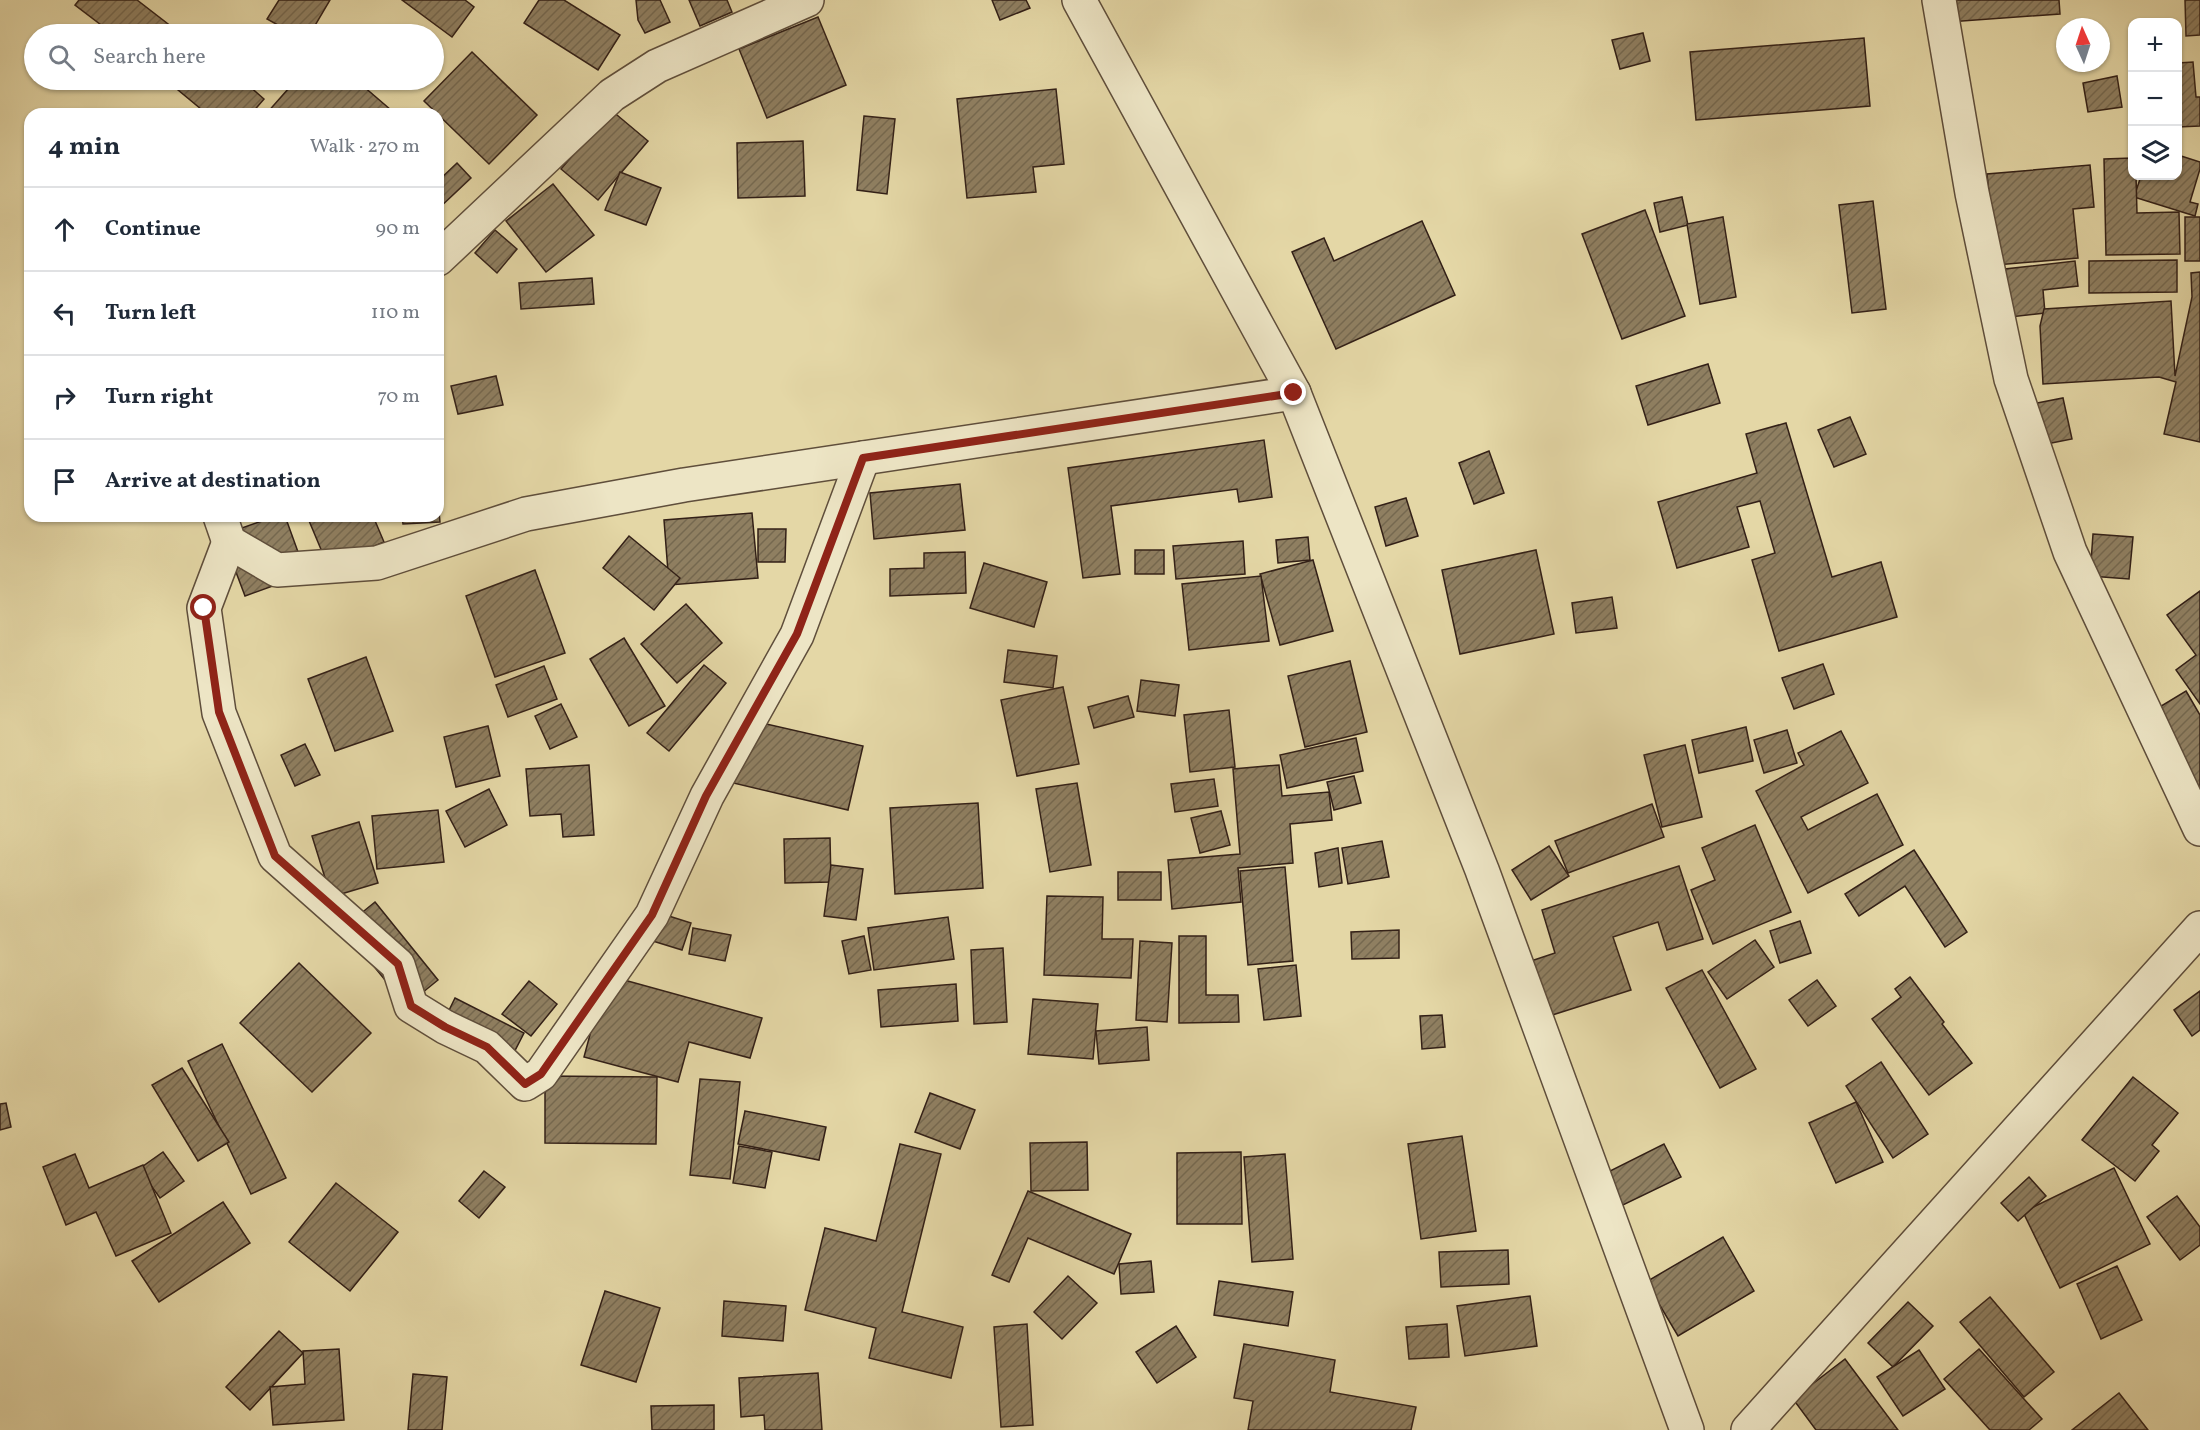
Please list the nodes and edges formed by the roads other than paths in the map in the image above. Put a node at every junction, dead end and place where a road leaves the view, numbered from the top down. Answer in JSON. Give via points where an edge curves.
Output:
{"nodes":[{"id":1,"x":807,"y":0,"type":"edge"},
{"id":2,"x":1079,"y":0,"type":"edge"},
{"id":3,"x":1939,"y":0,"type":"edge"},
{"id":4,"x":444,"y":253,"type":"edge"},
{"id":5,"x":1294,"y":393,"type":"junction"},
{"id":6,"x":863,"y":458,"type":"junction"},
{"id":7,"x":225,"y":529,"type":"edge"},
{"id":8,"x":2200,"y":829,"type":"edge"},
{"id":9,"x":2200,"y":928,"type":"edge"},
{"id":10,"x":1687,"y":1430,"type":"edge"},
{"id":11,"x":1748,"y":1430,"type":"edge"}],
"edges":[{"from":1,"to":4,"type":"street","via":[[657,66],[612,95]]},
{"from":2,"to":5,"type":"street"},
{"from":3,"to":8,"type":"street","via":[[1972,193],[2011,378],[2070,552]]},
{"from":5,"to":6,"type":"street"},
{"from":5,"to":10,"type":"street","via":[[1482,870]]},
{"from":6,"to":7,"type":"street","via":[[526,514],[376,562],[277,570]]},
{"from":6,"to":7,"type":"street","via":[[797,634],[706,796],[652,915],[548,1065],[525,1084],[487,1047],[411,1006],[398,964],[275,856],[219,712],[215,689],[204,608]]},
{"from":9,"to":11,"type":"street"}]}
